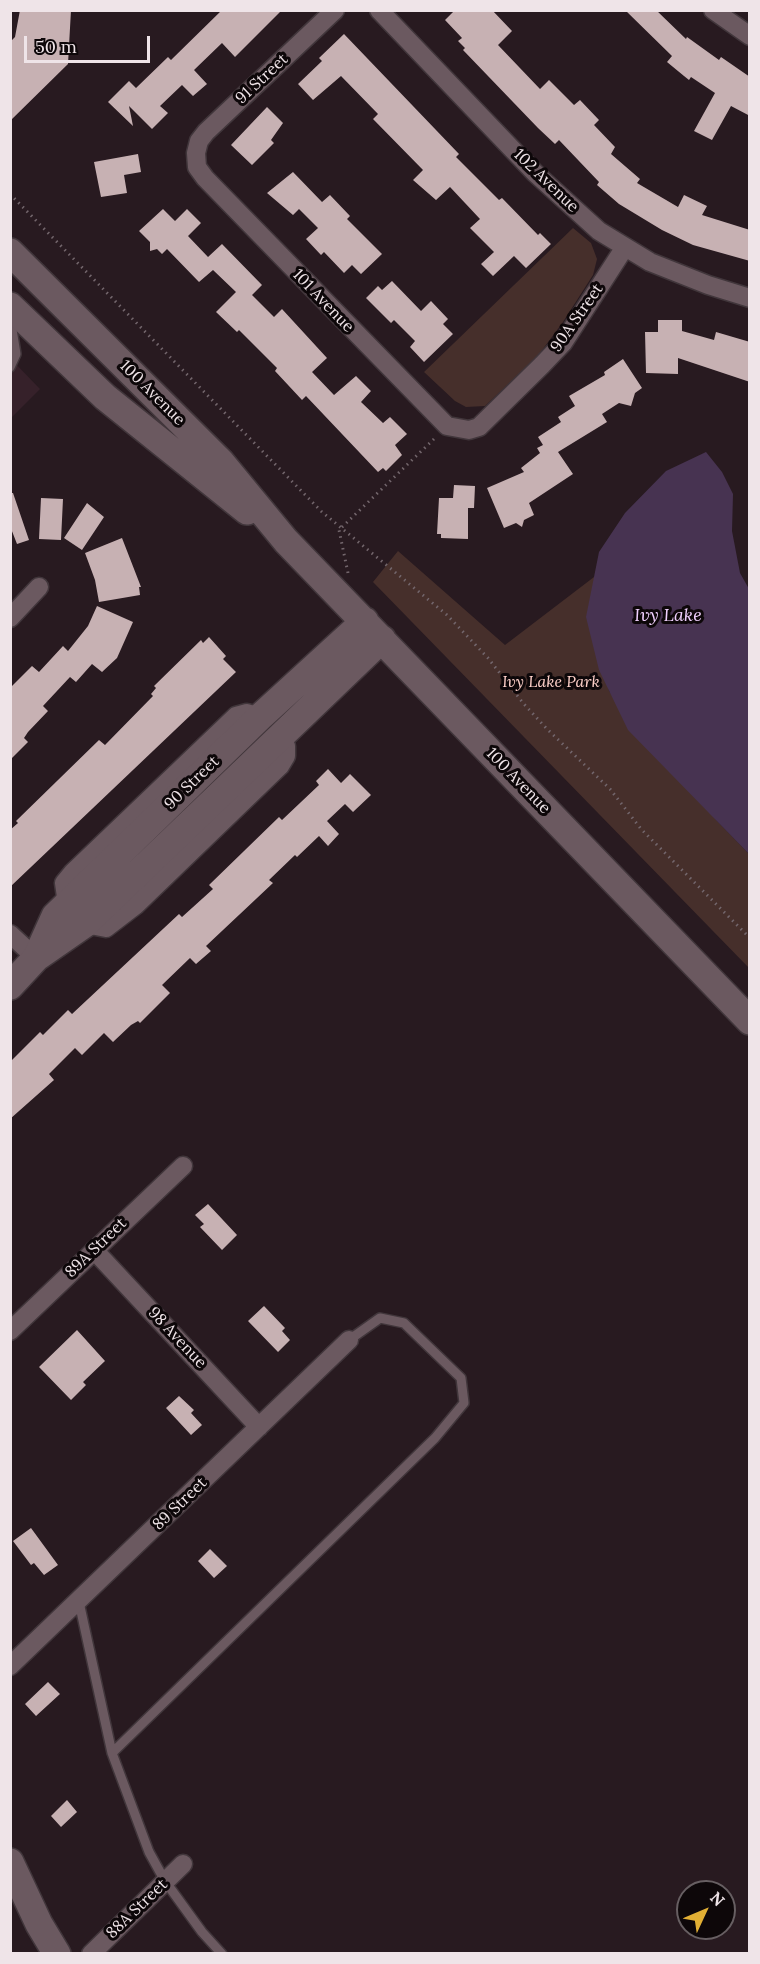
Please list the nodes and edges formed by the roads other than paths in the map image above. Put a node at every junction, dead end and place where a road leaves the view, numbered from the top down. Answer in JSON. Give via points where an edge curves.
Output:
{"nodes":[{"id":1,"x":335,"y":10,"type":"edge"},
{"id":2,"x":380,"y":10,"type":"edge"},
{"id":3,"x":713,"y":10,"type":"edge"},
{"id":4,"x":750,"y":36,"type":"edge"},
{"id":5,"x":196,"y":153,"type":"joint"},
{"id":6,"x":625,"y":247,"type":"junction"},
{"id":7,"x":10,"y":252,"type":"edge"},
{"id":8,"x":750,"y":298,"type":"edge"},
{"id":9,"x":10,"y":306,"type":"edge"},
{"id":10,"x":10,"y":317,"type":"edge"},
{"id":11,"x":10,"y":367,"type":"edge"},
{"id":12,"x":468,"y":430,"type":"joint"},
{"id":13,"x":286,"y":541,"type":"junction"},
{"id":14,"x":39,"y":587,"type":"dead end"},
{"id":15,"x":11,"y":617,"type":"edge"},
{"id":16,"x":374,"y":630,"type":"junction"},
{"id":17,"x":270,"y":726,"type":"junction"},
{"id":18,"x":76,"y":914,"type":"junction"},
{"id":19,"x":10,"y":934,"type":"edge"},
{"id":20,"x":36,"y":958,"type":"junction"},
{"id":21,"x":10,"y":986,"type":"edge"},
{"id":22,"x":750,"y":1021,"type":"edge"},
{"id":23,"x":183,"y":1166,"type":"dead end"},
{"id":24,"x":94,"y":1250,"type":"junction"},
{"id":25,"x":10,"y":1331,"type":"edge"},
{"id":26,"x":349,"y":1340,"type":"joint"},
{"id":27,"x":259,"y":1427,"type":"junction"},
{"id":28,"x":79,"y":1602,"type":"junction"},
{"id":29,"x":10,"y":1666,"type":"edge"},
{"id":30,"x":112,"y":1753,"type":"junction"},
{"id":31,"x":10,"y":1862,"type":"edge"},
{"id":32,"x":183,"y":1864,"type":"dead end"},
{"id":33,"x":165,"y":1881,"type":"junction"},
{"id":34,"x":57,"y":1953,"type":"edge"},
{"id":35,"x":91,"y":1953,"type":"edge"},
{"id":36,"x":222,"y":1953,"type":"edge"}],
"edges":[{"from":1,"to":5,"type":"street","name":"91 Street","via":[[206,132]]},
{"from":2,"to":6,"type":"street","name":"102 Avenue","via":[[551,188],[599,231]]},
{"from":3,"to":4,"type":"street"},
{"from":5,"to":12,"type":"street","name":"101 Avenue","via":[[197,167],[205,178],[447,426]]},
{"from":6,"to":8,"type":"street","name":"102 Avenue","via":[[681,276]]},
{"from":6,"to":12,"type":"street","name":"90A Street","via":[[555,352],[486,422]]},
{"from":7,"to":13,"type":"main road","name":"100 Avenue","via":[[221,462]]},
{"from":9,"to":13,"type":"main road","name":"100 Avenue","via":[[105,397]]},
{"from":10,"to":11,"type":"lane","via":[[16,354]]},
{"from":13,"to":16,"type":"main road","name":"100 Avenue"},
{"from":14,"to":15,"type":"street"},
{"from":16,"to":17,"type":"main road","name":"90 Street"},
{"from":16,"to":22,"type":"main road","name":"100 Avenue"},
{"from":17,"to":18,"type":"main road","name":"90 Street"},
{"from":17,"to":18,"type":"street","via":[[247,713],[236,716],[73,872],[64,883]]},
{"from":18,"to":20,"type":"main road","name":"90 Street"},
{"from":19,"to":20,"type":"street"},
{"from":20,"to":21,"type":"main road","name":"90 Street"},
{"from":23,"to":24,"type":"street","name":"89A Street"},
{"from":24,"to":25,"type":"street","name":"89A Street"},
{"from":24,"to":27,"type":"street","name":"98 Avenue"},
{"from":26,"to":27,"type":"street","name":"89 Street"},
{"from":26,"to":30,"type":"lane","via":[[380,1318],[404,1323],[461,1378],[464,1403],[435,1438]]},
{"from":27,"to":28,"type":"street","name":"89 Street"},
{"from":28,"to":29,"type":"street","name":"89 Street"},
{"from":28,"to":30,"type":"lane"},
{"from":30,"to":33,"type":"lane","via":[[149,1851]]},
{"from":31,"to":34,"type":"main road"},
{"from":32,"to":33,"type":"street","name":"88A Street"},
{"from":33,"to":35,"type":"street","name":"88A Street"},
{"from":33,"to":36,"type":"lane"}]}
